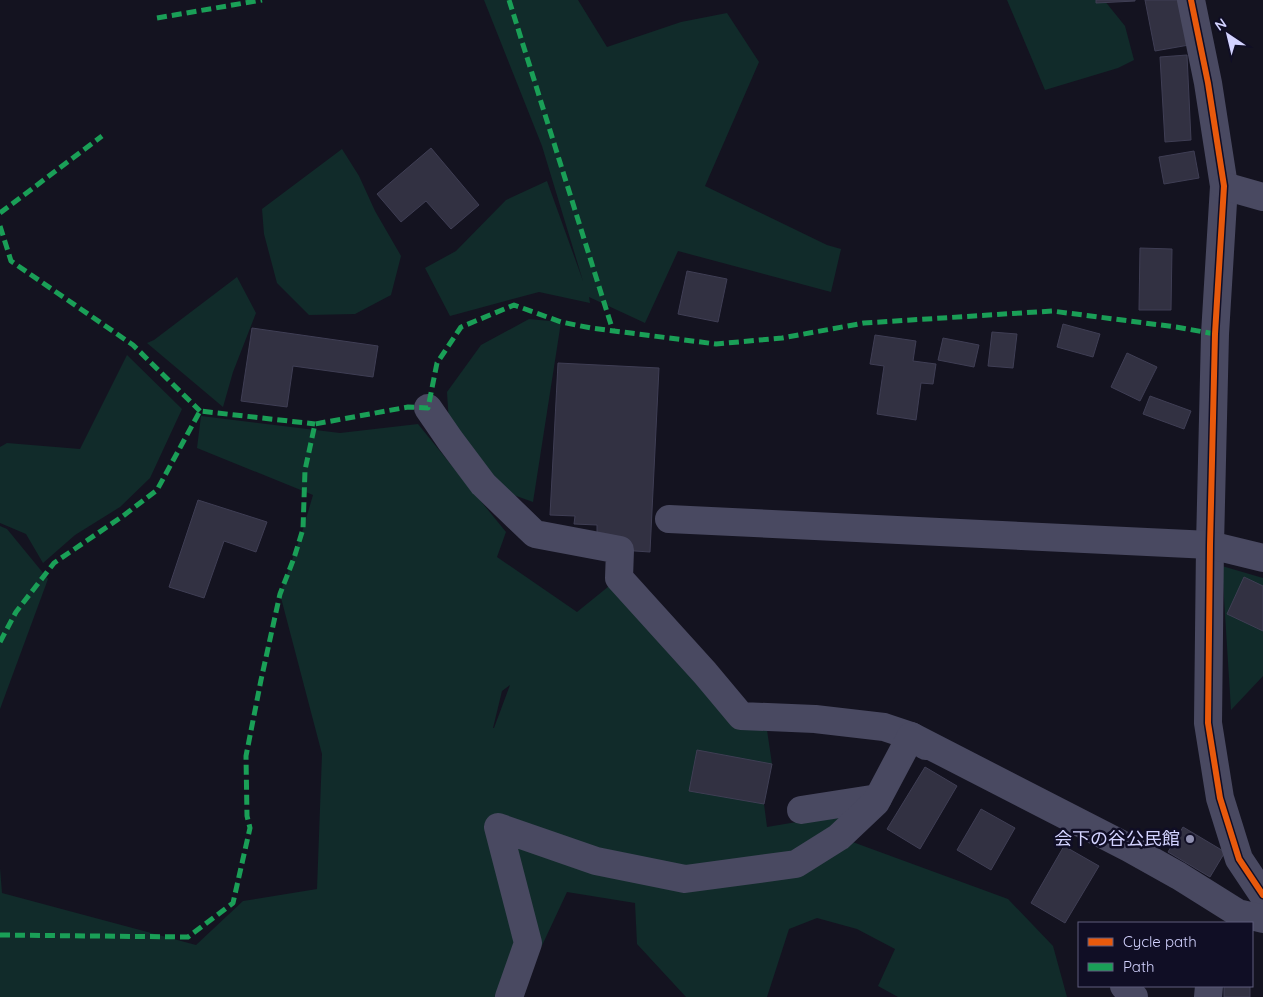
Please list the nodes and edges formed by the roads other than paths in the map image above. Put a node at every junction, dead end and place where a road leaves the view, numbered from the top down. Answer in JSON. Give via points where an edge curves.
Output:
{"nodes":[{"id":1,"x":1190,"y":0,"type":"edge"},
{"id":2,"x":1224,"y":186,"type":"junction"},
{"id":3,"x":1263,"y":197,"type":"edge"},
{"id":4,"x":428,"y":408,"type":"dead end"},
{"id":5,"x":669,"y":519,"type":"dead end"},
{"id":6,"x":1210,"y":545,"type":"junction"},
{"id":7,"x":1263,"y":558,"type":"edge"},
{"id":8,"x":911,"y":736,"type":"junction"},
{"id":9,"x":878,"y":798,"type":"junction"},
{"id":10,"x":801,"y":810,"type":"dead end"},
{"id":11,"x":1263,"y":895,"type":"edge"},
{"id":12,"x":1216,"y":912,"type":"edge"},
{"id":13,"x":1263,"y":919,"type":"edge"},
{"id":14,"x":1125,"y":987,"type":"edge"},
{"id":15,"x":509,"y":997,"type":"edge"},
{"id":16,"x":1134,"y":997,"type":"edge"}],
"edges":[{"from":1,"to":2,"type":"street","via":[[1208,83]]},
{"from":2,"to":3,"type":"street"},
{"from":2,"to":6,"type":"street","via":[[1215,334]]},
{"from":4,"to":8,"type":"street","via":[[483,484],[535,534],[620,550],[619,578],[741,716],[815,719],[884,727]]},
{"from":5,"to":6,"type":"street"},
{"from":6,"to":7,"type":"street"},
{"from":6,"to":11,"type":"street","via":[[1208,723],[1220,798],[1239,859]]},
{"from":8,"to":9,"type":"street"},
{"from":8,"to":12,"type":"street","via":[[962,771],[1075,820],[1179,876]]},
{"from":9,"to":10,"type":"street"},
{"from":9,"to":15,"type":"street","via":[[839,837],[796,864],[685,879],[596,861],[498,826],[528,943]]},
{"from":12,"to":13,"type":"street"},
{"from":14,"to":16,"type":"street"}]}
